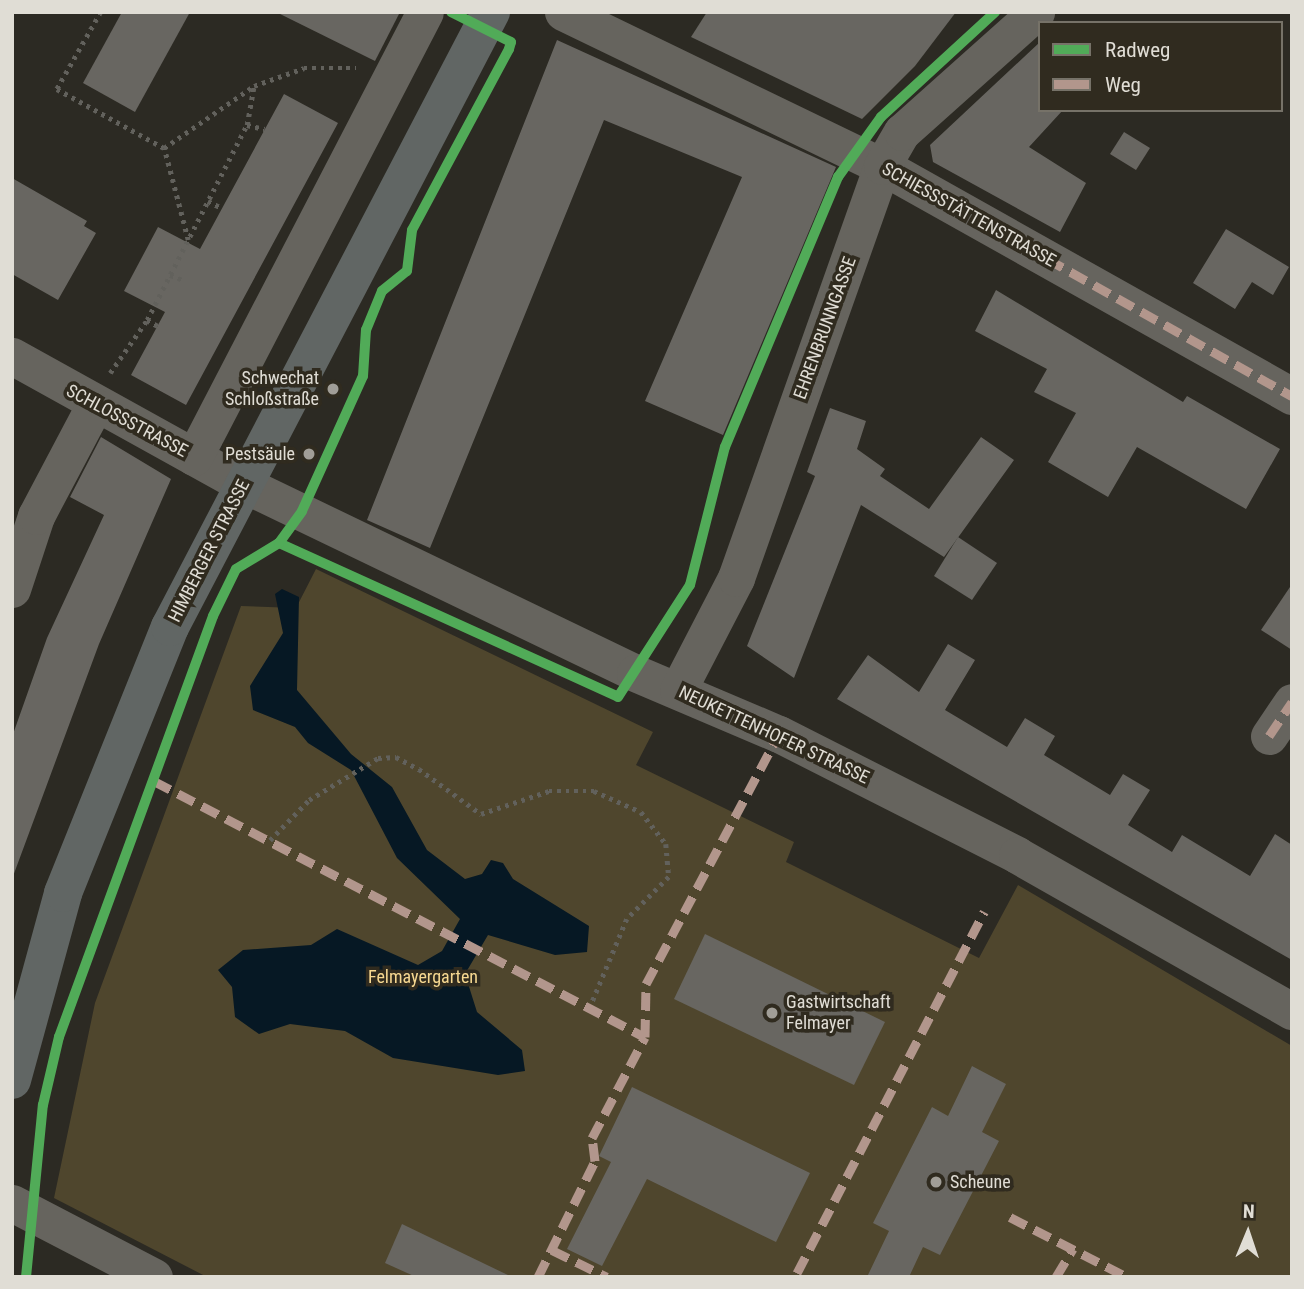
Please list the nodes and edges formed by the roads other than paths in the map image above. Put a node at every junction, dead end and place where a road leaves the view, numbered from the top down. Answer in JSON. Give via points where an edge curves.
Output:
{"nodes":[{"id":1,"x":425,"y":12,"type":"edge"},
{"id":2,"x":491,"y":12,"type":"edge"},
{"id":3,"x":563,"y":12,"type":"edge"},
{"id":4,"x":1036,"y":12,"type":"edge"},
{"id":5,"x":883,"y":166,"type":"junction"},
{"id":6,"x":12,"y":356,"type":"edge"},
{"id":7,"x":1292,"y":396,"type":"edge"},
{"id":8,"x":94,"y":406,"type":"junction"},
{"id":9,"x":194,"y":457,"type":"junction"},
{"id":10,"x":243,"y":484,"type":"junction"},
{"id":11,"x":12,"y":589,"type":"edge"},
{"id":12,"x":678,"y":690,"type":"junction"},
{"id":13,"x":1292,"y":702,"type":"edge"},
{"id":14,"x":1269,"y":736,"type":"dead end"},
{"id":15,"x":1292,"y":1011,"type":"edge"},
{"id":16,"x":12,"y":1080,"type":"edge"},
{"id":17,"x":12,"y":1203,"type":"edge"},
{"id":18,"x":154,"y":1277,"type":"edge"}],
"edges":[{"from":1,"to":9,"type":"street"},
{"from":2,"to":10,"type":"main road","name":"HIMBERGER STRASSE"},
{"from":3,"to":5,"type":"street","name":"SCHIESSSTÄTTENSTRASSE"},
{"from":4,"to":5,"type":"street","name":"EHRENBRUNNGASSE","via":[[902,132]]},
{"from":5,"to":7,"type":"street","name":"SCHIESSSTÄTTENSTRASSE"},
{"from":5,"to":12,"type":"street","name":"EHRENBRUNNGASSE","via":[[736,578]]},
{"from":6,"to":8,"type":"street","name":"SCHLOSSSTRASSE"},
{"from":8,"to":9,"type":"street","name":"SCHLOSSSTRASSE"},
{"from":8,"to":11,"type":"street","via":[[36,516]]},
{"from":9,"to":10,"type":"street","name":"SCHLOSSSTRASSE"},
{"from":10,"to":12,"type":"street","name":"NEUKETTENHOFER STRASSE"},
{"from":10,"to":16,"type":"main road","name":"HIMBERGER STRASSE","via":[[170,626],[113,761],[63,894]]},
{"from":12,"to":15,"type":"street","name":"NEUKETTENHOFER STRASSE","via":[[1017,855]]},
{"from":13,"to":14,"type":"street"},
{"from":17,"to":18,"type":"street"}]}
